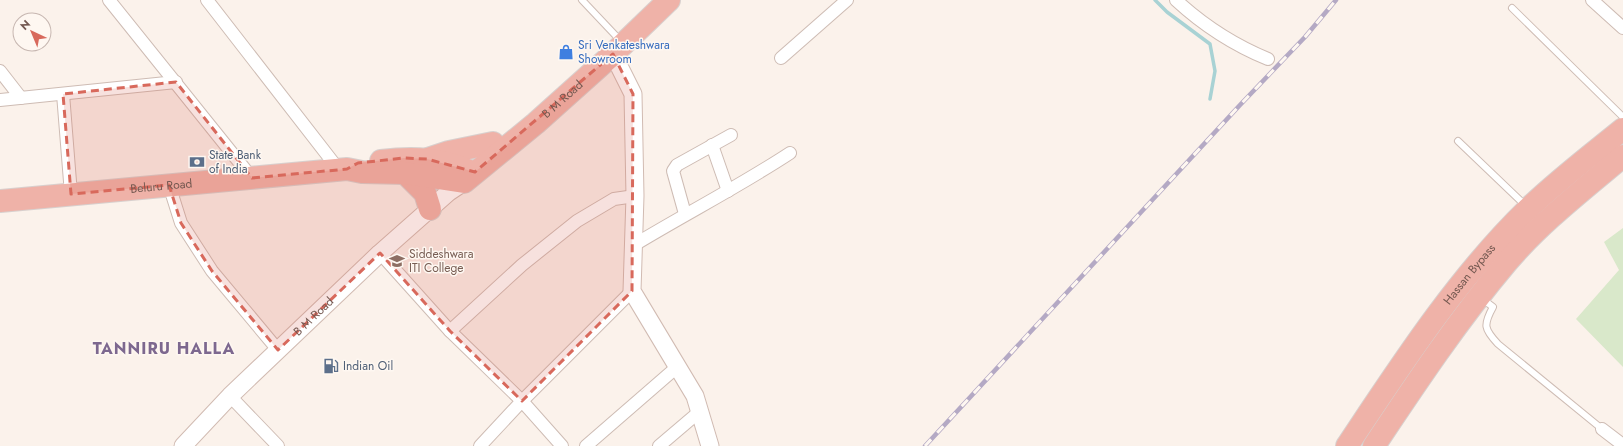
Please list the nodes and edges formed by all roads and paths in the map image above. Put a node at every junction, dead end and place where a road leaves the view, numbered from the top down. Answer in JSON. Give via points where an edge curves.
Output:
{"nodes":[{"id":1,"x":109,"y":0,"type":"edge"},
{"id":2,"x":207,"y":0,"type":"edge"},
{"id":3,"x":582,"y":0,"type":"edge"},
{"id":4,"x":658,"y":0,"type":"edge"},
{"id":5,"x":670,"y":0,"type":"edge"},
{"id":6,"x":847,"y":0,"type":"edge"},
{"id":7,"x":1592,"y":0,"type":"edge"},
{"id":8,"x":1179,"y":1,"type":"edge"},
{"id":9,"x":1512,"y":8,"type":"dead end"},
{"id":10,"x":1623,"y":28,"type":"edge"},
{"id":11,"x":615,"y":46,"type":"junction"},
{"id":12,"x":781,"y":58,"type":"dead end"},
{"id":13,"x":1268,"y":59,"type":"dead end"},
{"id":14,"x":0,"y":71,"type":"edge"},
{"id":15,"x":176,"y":82,"type":"junction"},
{"id":16,"x":63,"y":94,"type":"junction"},
{"id":17,"x":21,"y":98,"type":"junction"},
{"id":18,"x":0,"y":100,"type":"edge"},
{"id":19,"x":1623,"y":118,"type":"edge"},
{"id":20,"x":1623,"y":129,"type":"edge"},
{"id":21,"x":731,"y":135,"type":"dead end"},
{"id":22,"x":1458,"y":141,"type":"dead end"},
{"id":23,"x":493,"y":143,"type":"junction"},
{"id":24,"x":712,"y":146,"type":"junction"},
{"id":25,"x":790,"y":153,"type":"dead end"},
{"id":26,"x":1623,"y":156,"type":"edge"},
{"id":27,"x":427,"y":159,"type":"junction"},
{"id":28,"x":343,"y":170,"type":"junction"},
{"id":29,"x":405,"y":173,"type":"junction"},
{"id":30,"x":252,"y":178,"type":"junction"},
{"id":31,"x":460,"y":179,"type":"junction"},
{"id":32,"x":169,"y":185,"type":"junction"},
{"id":33,"x":728,"y":191,"type":"junction"},
{"id":34,"x":71,"y":194,"type":"junction"},
{"id":35,"x":635,"y":196,"type":"junction"},
{"id":36,"x":0,"y":201,"type":"edge"},
{"id":37,"x":430,"y":209,"type":"junction"},
{"id":38,"x":1528,"y":209,"type":"junction"},
{"id":39,"x":685,"y":214,"type":"junction"},
{"id":40,"x":634,"y":245,"type":"junction"},
{"id":41,"x":380,"y":253,"type":"junction"},
{"id":42,"x":632,"y":291,"type":"junction"},
{"id":43,"x":1480,"y":297,"type":"junction"},
{"id":44,"x":450,"y":331,"type":"junction"},
{"id":45,"x":278,"y":350,"type":"junction"},
{"id":46,"x":677,"y":366,"type":"junction"},
{"id":47,"x":230,"y":396,"type":"junction"},
{"id":48,"x":522,"y":401,"type":"junction"},
{"id":49,"x":699,"y":412,"type":"junction"},
{"id":50,"x":1602,"y":429,"type":"joint"},
{"id":51,"x":1623,"y":445,"type":"edge"},
{"id":52,"x":183,"y":446,"type":"edge"},
{"id":53,"x":278,"y":446,"type":"edge"},
{"id":54,"x":480,"y":446,"type":"edge"},
{"id":55,"x":562,"y":446,"type":"edge"},
{"id":56,"x":586,"y":446,"type":"edge"},
{"id":57,"x":658,"y":446,"type":"edge"},
{"id":58,"x":710,"y":446,"type":"edge"},
{"id":59,"x":1346,"y":446,"type":"edge"},
{"id":60,"x":1374,"y":446,"type":"edge"}],
"edges":[{"from":1,"to":15,"type":"street"},
{"from":2,"to":28,"type":"street"},
{"from":3,"to":11,"type":"lane"},
{"from":4,"to":11,"type":"highway","name":"B M Road"},
{"from":5,"to":11,"type":"highway","name":"B M Road"},
{"from":6,"to":12,"type":"street"},
{"from":7,"to":10,"type":"street"},
{"from":8,"to":13,"type":"street","via":[[1215,31],[1241,48]]},
{"from":9,"to":19,"type":"lane"},
{"from":11,"to":23,"type":"highway","name":"B M Road"},
{"from":11,"to":31,"type":"highway","name":"B M Road","via":[[536,123]]},
{"from":11,"to":35,"type":"main road","via":[[633,94]]},
{"from":14,"to":17,"type":"street"},
{"from":15,"to":16,"type":"street"},
{"from":15,"to":30,"type":"street"},
{"from":16,"to":17,"type":"street"},
{"from":16,"to":34,"type":"street"},
{"from":17,"to":18,"type":"street"},
{"from":20,"to":38,"type":"highway","name":"Hassan Bypass"},
{"from":21,"to":24,"type":"street"},
{"from":22,"to":38,"type":"lane"},
{"from":23,"to":27,"type":"highway"},
{"from":23,"to":31,"type":"highway","name":"B M Road"},
{"from":24,"to":33,"type":"street"},
{"from":24,"to":39,"type":"street","via":[[674,168]]},
{"from":25,"to":33,"type":"street"},
{"from":26,"to":43,"type":"highway","name":"Hassan Bypass","via":[[1550,217]]},
{"from":27,"to":28,"type":"highway","name":"Beluru Road","via":[[404,158],[358,163]]},
{"from":27,"to":31,"type":"highway","name":"Beluru Road"},
{"from":28,"to":29,"type":"highway","name":"Beluru Road"},
{"from":28,"to":30,"type":"highway","name":"Beluru Road"},
{"from":29,"to":31,"type":"highway","name":"Beluru Road"},
{"from":29,"to":37,"type":"highway","via":[[425,193]]},
{"from":30,"to":32,"type":"highway","name":"Beluru Road"},
{"from":31,"to":37,"type":"main road","name":"B M Road"},
{"from":32,"to":34,"type":"highway","name":"Beluru Road"},
{"from":32,"to":45,"type":"street","via":[[181,223],[212,271]]},
{"from":33,"to":39,"type":"street"},
{"from":34,"to":36,"type":"highway","name":"Beluru Road"},
{"from":35,"to":40,"type":"main road"},
{"from":35,"to":44,"type":"street","via":[[614,199],[577,221],[522,265]]},
{"from":37,"to":41,"type":"main road","name":"B M Road"},
{"from":38,"to":59,"type":"highway","name":"Hassan Bypass","via":[[1494,244],[1438,314]]},
{"from":39,"to":40,"type":"street"},
{"from":40,"to":42,"type":"main road"},
{"from":41,"to":44,"type":"street"},
{"from":41,"to":45,"type":"main road","name":"B M Road"},
{"from":42,"to":46,"type":"main road"},
{"from":42,"to":48,"type":"street"},
{"from":43,"to":50,"type":"lane","via":[[1493,307],[1486,327],[1498,344]]},
{"from":43,"to":60,"type":"highway","name":"Hassan Bypass","via":[[1429,364]]},
{"from":44,"to":48,"type":"street"},
{"from":45,"to":47,"type":"main road","name":"B M Road"},
{"from":46,"to":49,"type":"main road","via":[[695,396]]},
{"from":46,"to":56,"type":"street"},
{"from":47,"to":52,"type":"main road","name":"B M Road"},
{"from":47,"to":53,"type":"street"},
{"from":48,"to":54,"type":"street"},
{"from":48,"to":55,"type":"street"},
{"from":49,"to":57,"type":"street"},
{"from":49,"to":58,"type":"main road"},
{"from":50,"to":51,"type":"street"}]}
